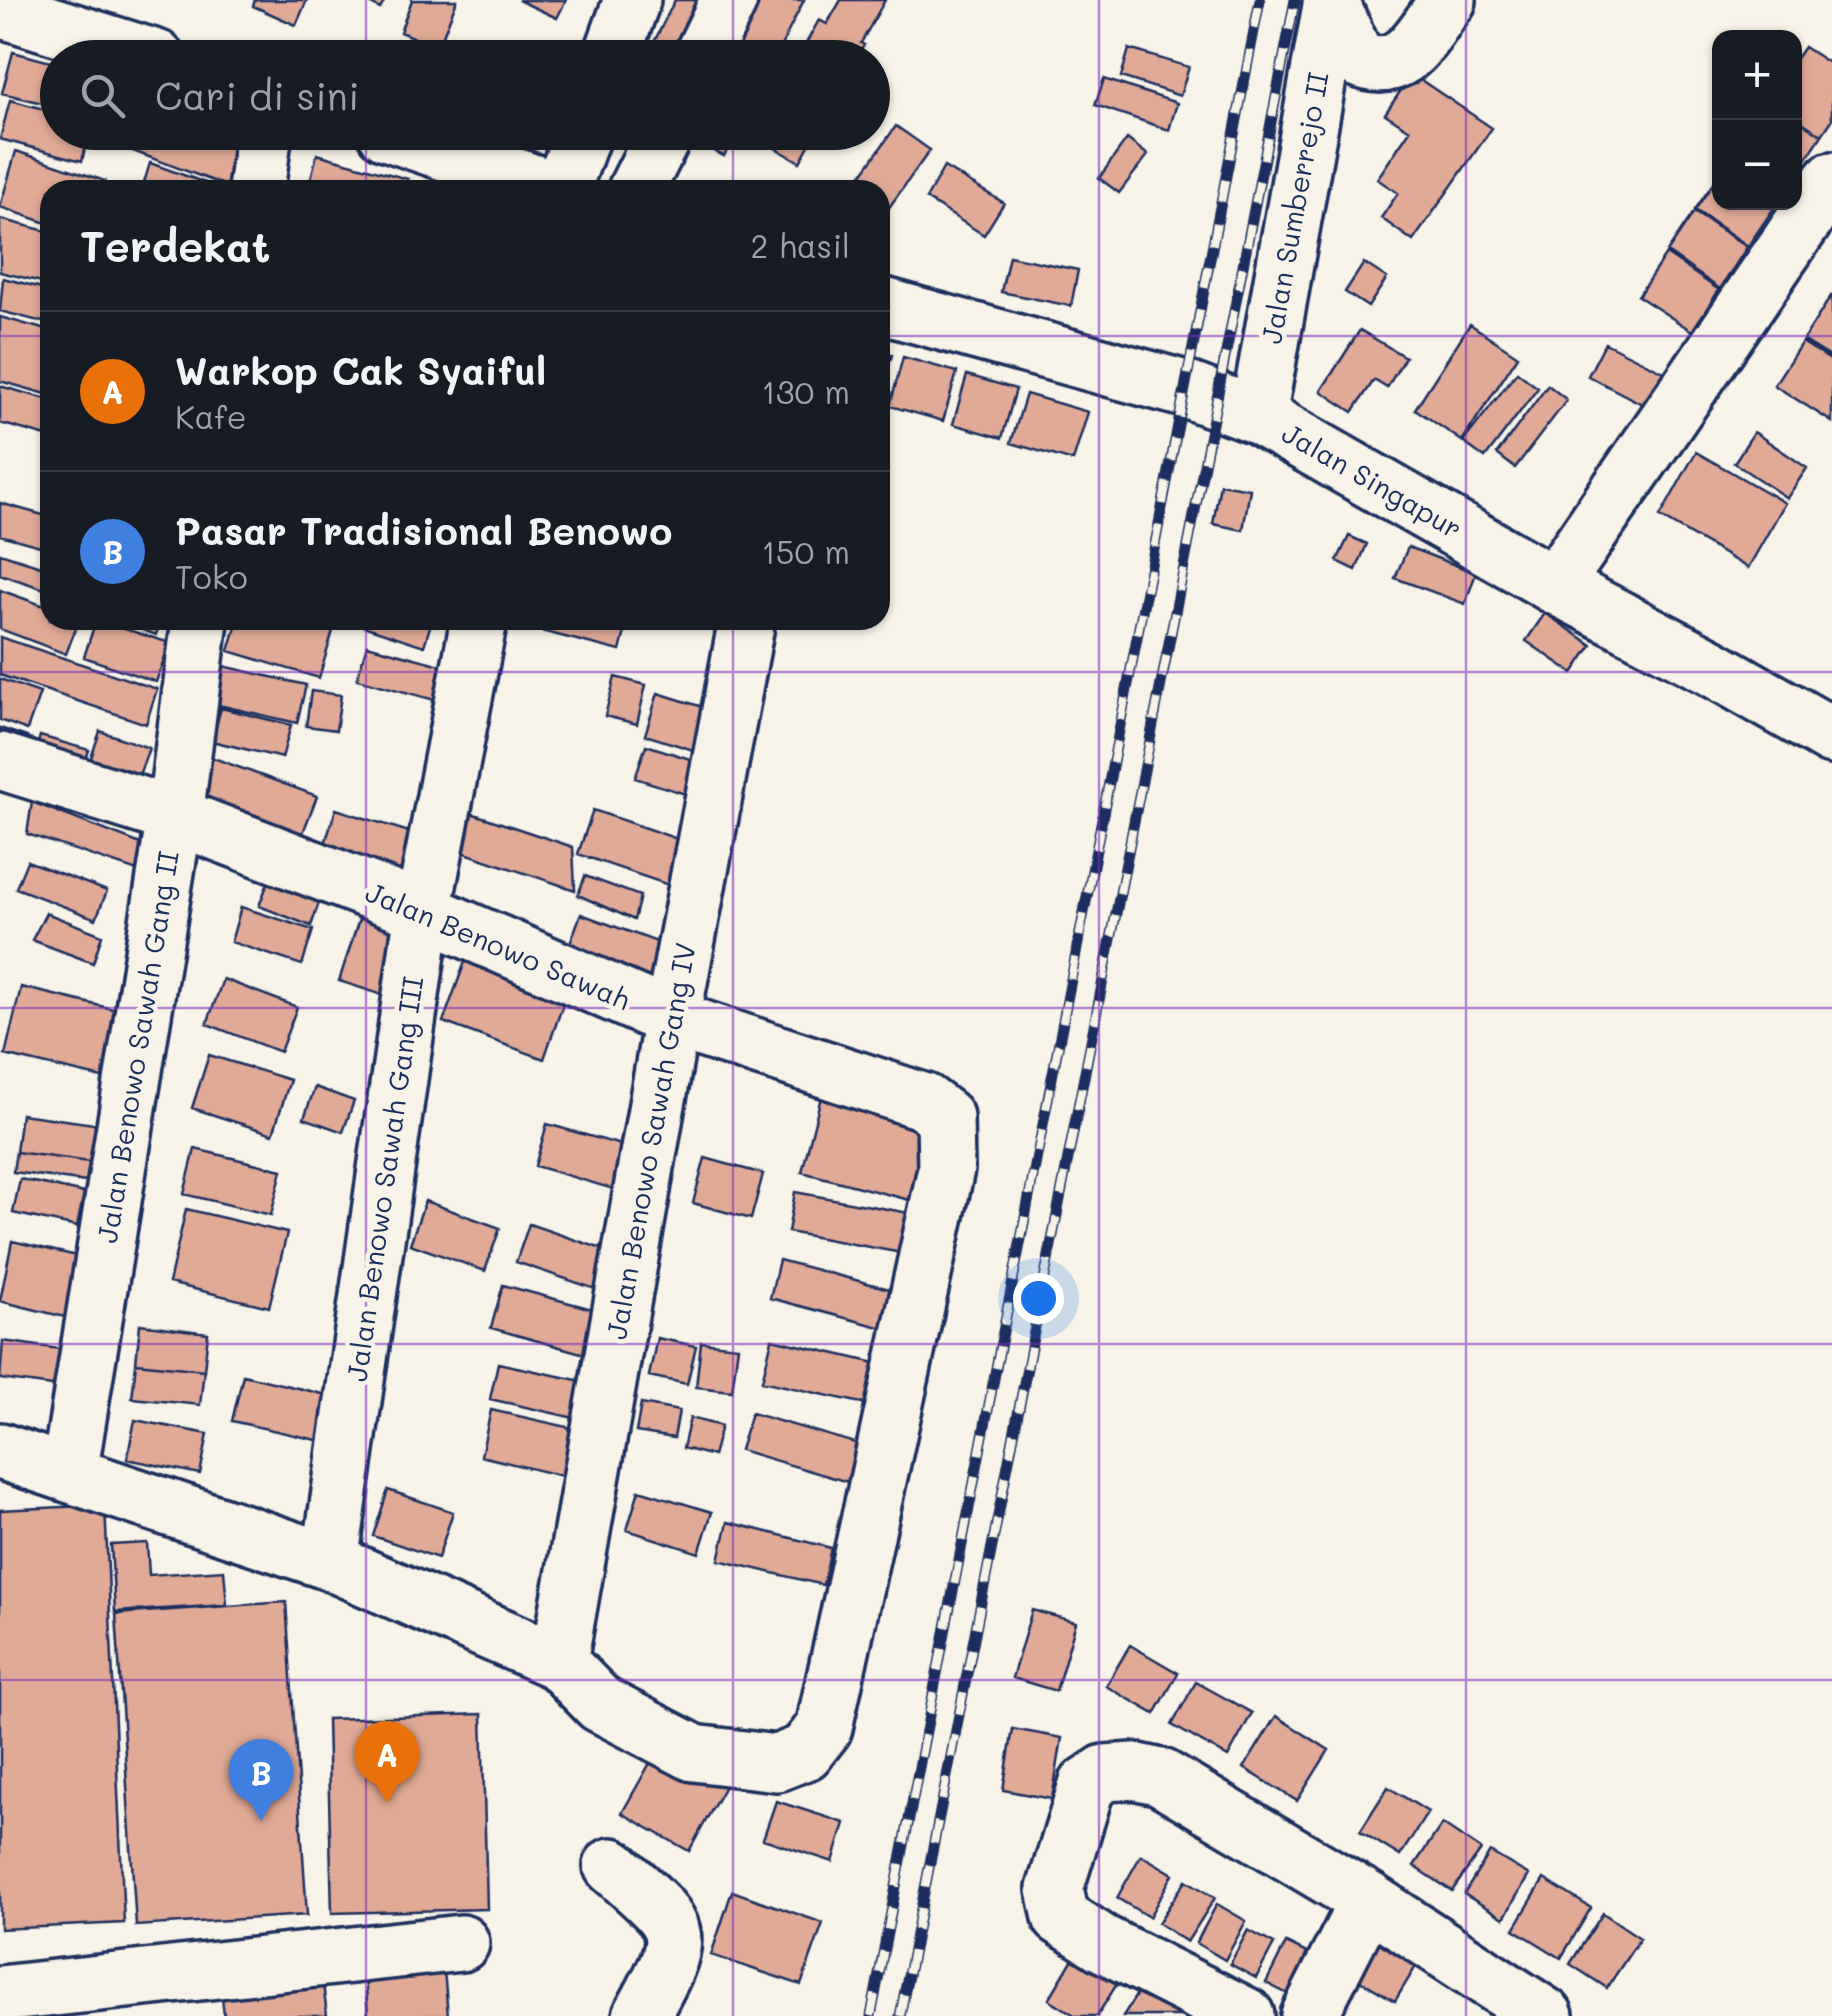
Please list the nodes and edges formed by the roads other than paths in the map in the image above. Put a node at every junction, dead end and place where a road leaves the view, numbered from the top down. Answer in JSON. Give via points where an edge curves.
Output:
{"nodes":[{"id":1,"x":632,"y":0,"type":"edge"},
{"id":2,"x":730,"y":0,"type":"edge"},
{"id":3,"x":1448,"y":0,"type":"edge"},
{"id":4,"x":1332,"y":1,"type":"edge"},
{"id":5,"x":0,"y":10,"type":"edge"},
{"id":6,"x":98,"y":40,"type":"edge"},
{"id":7,"x":617,"y":40,"type":"edge"},
{"id":8,"x":710,"y":40,"type":"edge"},
{"id":9,"x":262,"y":150,"type":"edge"},
{"id":10,"x":438,"y":150,"type":"edge"},
{"id":11,"x":576,"y":150,"type":"edge"},
{"id":12,"x":655,"y":150,"type":"edge"},
{"id":13,"x":257,"y":180,"type":"edge"},
{"id":14,"x":525,"y":180,"type":"edge"},
{"id":15,"x":566,"y":180,"type":"edge"},
{"id":16,"x":641,"y":180,"type":"edge"},
{"id":17,"x":1832,"y":180,"type":"edge"},
{"id":18,"x":890,"y":307,"type":"edge"},
{"id":19,"x":1258,"y":416,"type":"junction"},
{"id":20,"x":1554,"y":585,"type":"junction"},
{"id":21,"x":199,"y":630,"type":"edge"},
{"id":22,"x":477,"y":630,"type":"edge"},
{"id":23,"x":745,"y":630,"type":"edge"},
{"id":24,"x":1832,"y":736,"type":"edge"},
{"id":25,"x":0,"y":761,"type":"edge"},
{"id":26,"x":174,"y":816,"type":"junction"},
{"id":27,"x":423,"y":912,"type":"junction"},
{"id":28,"x":672,"y":1020,"type":"junction"},
{"id":29,"x":0,"y":1451,"type":"edge"},
{"id":30,"x":69,"y":1474,"type":"junction"},
{"id":31,"x":0,"y":1483,"type":"edge"},
{"id":32,"x":318,"y":1574,"type":"junction"},
{"id":33,"x":558,"y":1662,"type":"junction"},
{"id":34,"x":612,"y":1866,"type":"dead end"},
{"id":35,"x":1368,"y":1900,"type":"junction"},
{"id":36,"x":461,"y":1943,"type":"dead end"},
{"id":37,"x":33,"y":2001,"type":"edge"},
{"id":38,"x":641,"y":2016,"type":"edge"},
{"id":39,"x":1246,"y":2016,"type":"edge"},
{"id":40,"x":1308,"y":2016,"type":"edge"},
{"id":41,"x":1545,"y":2016,"type":"edge"}],
"edges":[{"from":1,"to":7,"type":"street"},
{"from":2,"to":8,"type":"street"},
{"from":3,"to":4,"type":"street","via":[[1394,64],[1356,58]]},
{"from":4,"to":19,"type":"street","name":"Jalan Sumberrejo II"},
{"from":5,"to":6,"type":"street"},
{"from":9,"to":13,"type":"street"},
{"from":10,"to":14,"type":"street"},
{"from":11,"to":15,"type":"street"},
{"from":12,"to":16,"type":"street"},
{"from":17,"to":20,"type":"street"},
{"from":18,"to":19,"type":"street","name":"Jalan Singapur","via":[[1185,389]]},
{"from":19,"to":20,"type":"street","name":"Jalan Singapur"},
{"from":20,"to":24,"type":"street","name":"Jalan Singapur"},
{"from":21,"to":26,"type":"street","name":"Jalan Benowo Sawah Gang II"},
{"from":22,"to":27,"type":"street","name":"Jalan Benowo Sawah Gang III"},
{"from":23,"to":28,"type":"street","name":"Jalan Benowo Sawah Gang IV"},
{"from":25,"to":26,"type":"street","name":"Jalan Benowo Sawah"},
{"from":26,"to":27,"type":"street","name":"Jalan Benowo Sawah"},
{"from":26,"to":30,"type":"street","name":"Jalan Benowo Sawah Gang II"},
{"from":27,"to":28,"type":"street","name":"Jalan Benowo Sawah"},
{"from":27,"to":32,"type":"street","name":"Jalan Benowo Sawah Gang III"},
{"from":28,"to":33,"type":"street","name":"Jalan Benowo Sawah Gang IV"},
{"from":28,"to":33,"type":"street","name":"Jalan Benowo Sawah","via":[[925,1102],[945,1117],[946,1169],[824,1728],[805,1752],[777,1763],[694,1753],[600,1704]]},
{"from":29,"to":30,"type":"street"},
{"from":30,"to":32,"type":"street"},
{"from":31,"to":32,"type":"street","via":[[106,1504]]},
{"from":32,"to":33,"type":"street"},
{"from":34,"to":38,"type":"street","via":[[674,1930],[669,1966]]},
{"from":35,"to":39,"type":"street","via":[[1161,1777],[1105,1773],[1087,1785],[1055,1888],[1062,1918]]},
{"from":35,"to":40,"type":"street"},
{"from":35,"to":41,"type":"street"},
{"from":36,"to":37,"type":"street"}]}
